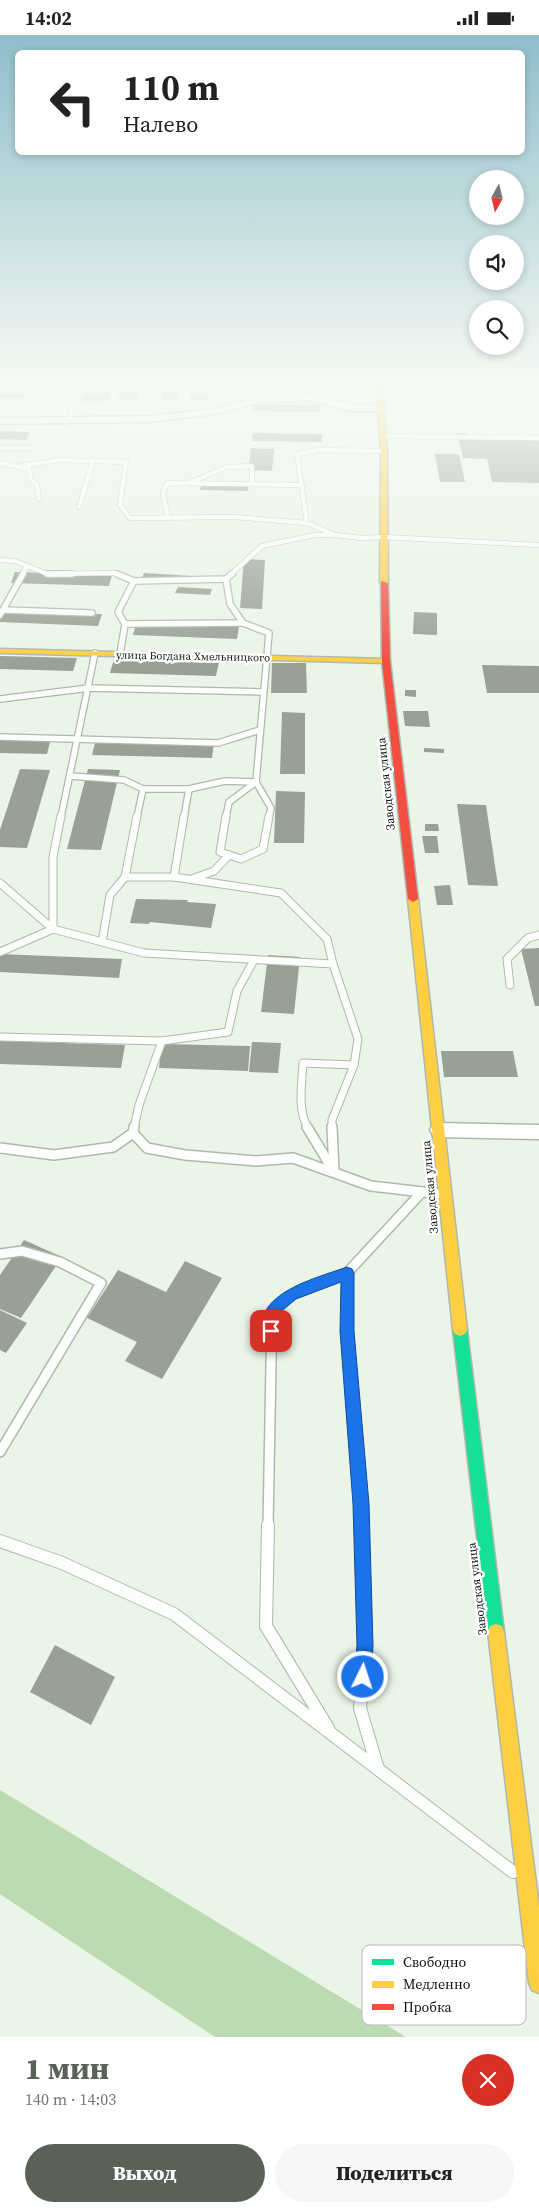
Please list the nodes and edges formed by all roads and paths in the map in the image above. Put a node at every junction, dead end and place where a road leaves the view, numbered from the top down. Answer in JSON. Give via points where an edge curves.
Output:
{"nodes":[{"id":1,"x":31,"y":478,"type":"edge"},
{"id":2,"x":88,"y":478,"type":"edge"},
{"id":3,"x":124,"y":478,"type":"edge"},
{"id":4,"x":198,"y":478,"type":"edge"},
{"id":5,"x":252,"y":478,"type":"edge"},
{"id":6,"x":300,"y":478,"type":"edge"},
{"id":7,"x":383,"y":478,"type":"edge"},
{"id":8,"x":187,"y":483,"type":"junction"},
{"id":9,"x":252,"y":484,"type":"junction"},
{"id":10,"x":300,"y":485,"type":"junction"},
{"id":11,"x":39,"y":499,"type":"dead end"},
{"id":12,"x":79,"y":507,"type":"dead end"},
{"id":13,"x":168,"y":518,"type":"junction"},
{"id":14,"x":307,"y":523,"type":"junction"},
{"id":15,"x":336,"y":535,"type":"junction"},
{"id":16,"x":382,"y":537,"type":"junction"},
{"id":17,"x":539,"y":545,"type":"edge"},
{"id":18,"x":0,"y":560,"type":"edge"},
{"id":19,"x":27,"y":566,"type":"junction"},
{"id":20,"x":226,"y":579,"type":"junction"},
{"id":21,"x":134,"y":581,"type":"junction"},
{"id":22,"x":2,"y":613,"type":"edge"},
{"id":23,"x":92,"y":613,"type":"dead end"},
{"id":24,"x":243,"y":623,"type":"junction"},
{"id":25,"x":125,"y":624,"type":"junction"},
{"id":26,"x":0,"y":651,"type":"edge"},
{"id":27,"x":95,"y":653,"type":"junction"},
{"id":28,"x":120,"y":654,"type":"junction"},
{"id":29,"x":265,"y":657,"type":"junction"},
{"id":30,"x":386,"y":661,"type":"junction"},
{"id":31,"x":89,"y":688,"type":"junction"},
{"id":32,"x":262,"y":692,"type":"junction"},
{"id":33,"x":0,"y":699,"type":"edge"},
{"id":34,"x":260,"y":730,"type":"junction"},
{"id":35,"x":0,"y":737,"type":"edge"},
{"id":36,"x":78,"y":739,"type":"junction"},
{"id":37,"x":70,"y":776,"type":"junction"},
{"id":38,"x":256,"y":782,"type":"junction"},
{"id":39,"x":143,"y":789,"type":"junction"},
{"id":40,"x":189,"y":789,"type":"junction"},
{"id":41,"x":229,"y":855,"type":"junction"},
{"id":42,"x":125,"y":877,"type":"junction"},
{"id":43,"x":174,"y":877,"type":"junction"},
{"id":44,"x":192,"y":879,"type":"junction"},
{"id":45,"x":0,"y":883,"type":"edge"},
{"id":46,"x":53,"y":929,"type":"junction"},
{"id":47,"x":539,"y":935,"type":"edge"},
{"id":48,"x":102,"y":942,"type":"junction"},
{"id":49,"x":0,"y":952,"type":"edge"},
{"id":50,"x":254,"y":960,"type":"junction"},
{"id":51,"x":333,"y":964,"type":"junction"},
{"id":52,"x":510,"y":985,"type":"dead end"},
{"id":53,"x":0,"y":1037,"type":"edge"},
{"id":54,"x":162,"y":1041,"type":"junction"},
{"id":55,"x":354,"y":1065,"type":"junction"},
{"id":56,"x":439,"y":1130,"type":"junction"},
{"id":57,"x":539,"y":1132,"type":"edge"},
{"id":58,"x":133,"y":1133,"type":"junction"},
{"id":59,"x":0,"y":1148,"type":"edge"},
{"id":60,"x":334,"y":1172,"type":"junction"},
{"id":61,"x":422,"y":1192,"type":"junction"},
{"id":62,"x":444,"y":1194,"type":"junction"},
{"id":63,"x":0,"y":1255,"type":"edge"},
{"id":64,"x":347,"y":1273,"type":"junction"},
{"id":65,"x":0,"y":1452,"type":"edge"},
{"id":66,"x":0,"y":1541,"type":"edge"},
{"id":67,"x":332,"y":1734,"type":"junction"},
{"id":68,"x":378,"y":1769,"type":"junction"},
{"id":69,"x":525,"y":1881,"type":"junction"},
{"id":70,"x":539,"y":1983,"type":"edge"}],
"edges":[{"from":1,"to":11,"type":"lane","via":[[37,485]]},
{"from":2,"to":12,"type":"lane"},
{"from":3,"to":13,"type":"lane","via":[[120,505],[130,518]]},
{"from":4,"to":8,"type":"lane"},
{"from":5,"to":9,"type":"lane"},
{"from":6,"to":10,"type":"lane"},
{"from":7,"to":16,"type":"street","name":"Заводская улица"},
{"from":8,"to":9,"type":"lane"},
{"from":8,"to":13,"type":"lane","via":[[167,483],[163,493]]},
{"from":9,"to":10,"type":"lane"},
{"from":10,"to":14,"type":"lane"},
{"from":13,"to":14,"type":"lane","via":[[234,517]]},
{"from":14,"to":15,"type":"lane"},
{"from":15,"to":16,"type":"lane"},
{"from":15,"to":20,"type":"lane","via":[[315,535],[262,546]]},
{"from":16,"to":17,"type":"lane"},
{"from":16,"to":30,"type":"street","name":"Заводская улица"},
{"from":18,"to":19,"type":"lane"},
{"from":19,"to":21,"type":"lane","via":[[48,574],[115,573]]},
{"from":19,"to":22,"type":"lane"},
{"from":20,"to":21,"type":"lane"},
{"from":20,"to":24,"type":"lane","via":[[230,604]]},
{"from":21,"to":25,"type":"lane","via":[[118,612]]},
{"from":22,"to":23,"type":"lane"},
{"from":24,"to":25,"type":"lane"},
{"from":24,"to":29,"type":"lane","via":[[269,633]]},
{"from":25,"to":28,"type":"lane"},
{"from":26,"to":27,"type":"street","name":"улица Богдана Хмельницкого"},
{"from":27,"to":28,"type":"street","name":"улица Богдана Хмельницкого"},
{"from":27,"to":31,"type":"lane"},
{"from":28,"to":29,"type":"street","name":"улица Богдана Хмельницкого"},
{"from":29,"to":30,"type":"street","name":"улица Богдана Хмельницкого"},
{"from":29,"to":32,"type":"lane"},
{"from":30,"to":56,"type":"street","name":"Заводская улица"},
{"from":31,"to":32,"type":"lane"},
{"from":31,"to":33,"type":"lane"},
{"from":31,"to":36,"type":"lane"},
{"from":32,"to":34,"type":"lane"},
{"from":34,"to":36,"type":"lane","via":[[218,743]]},
{"from":34,"to":38,"type":"lane"},
{"from":35,"to":36,"type":"lane"},
{"from":36,"to":37,"type":"lane"},
{"from":37,"to":39,"type":"lane","via":[[124,780]]},
{"from":37,"to":46,"type":"lane","via":[[54,857]]},
{"from":38,"to":40,"type":"lane","via":[[225,781]]},
{"from":38,"to":41,"type":"lane","via":[[229,802],[220,852]]},
{"from":38,"to":41,"type":"lane","via":[[271,808],[263,849],[241,859]]},
{"from":39,"to":40,"type":"lane"},
{"from":39,"to":42,"type":"lane"},
{"from":40,"to":43,"type":"lane"},
{"from":41,"to":44,"type":"lane","via":[[214,871]]},
{"from":42,"to":43,"type":"lane"},
{"from":42,"to":48,"type":"lane","via":[[110,895]]},
{"from":43,"to":44,"type":"lane"},
{"from":44,"to":51,"type":"lane","via":[[281,893],[327,939]]},
{"from":45,"to":46,"type":"lane"},
{"from":46,"to":48,"type":"lane"},
{"from":46,"to":49,"type":"lane"},
{"from":47,"to":52,"type":"lane","via":[[528,938],[508,959]]},
{"from":48,"to":50,"type":"lane","via":[[144,953]]},
{"from":50,"to":51,"type":"lane"},
{"from":50,"to":54,"type":"lane","via":[[237,991],[228,1032]]},
{"from":51,"to":55,"type":"lane","via":[[358,1039]]},
{"from":53,"to":54,"type":"lane"},
{"from":54,"to":58,"type":"lane","via":[[138,1105]]},
{"from":55,"to":60,"type":"lane","via":[[332,1119]]},
{"from":55,"to":60,"type":"lane","via":[[303,1063],[301,1100],[305,1123]]},
{"from":56,"to":57,"type":"street"},
{"from":56,"to":62,"type":"street","name":"Заводская улица"},
{"from":58,"to":59,"type":"lane","via":[[112,1147],[54,1155]]},
{"from":58,"to":60,"type":"lane","via":[[147,1148],[256,1161],[293,1158]]},
{"from":60,"to":61,"type":"lane","via":[[371,1186]]},
{"from":61,"to":62,"type":"lane"},
{"from":61,"to":64,"type":"lane"},
{"from":62,"to":69,"type":"street","name":"Заводская улица"},
{"from":63,"to":65,"type":"lane","via":[[22,1251],[60,1262],[101,1283]]},
{"from":64,"to":67,"type":"lane","via":[[291,1295],[272,1311],[266,1626]]},
{"from":64,"to":68,"type":"lane","via":[[347,1331],[361,1513],[365,1646],[360,1708]]},
{"from":66,"to":67,"type":"lane","via":[[62,1563],[174,1613]]},
{"from":67,"to":68,"type":"lane"},
{"from":68,"to":69,"type":"lane"},
{"from":69,"to":70,"type":"street","name":"Заводская улица"}]}
